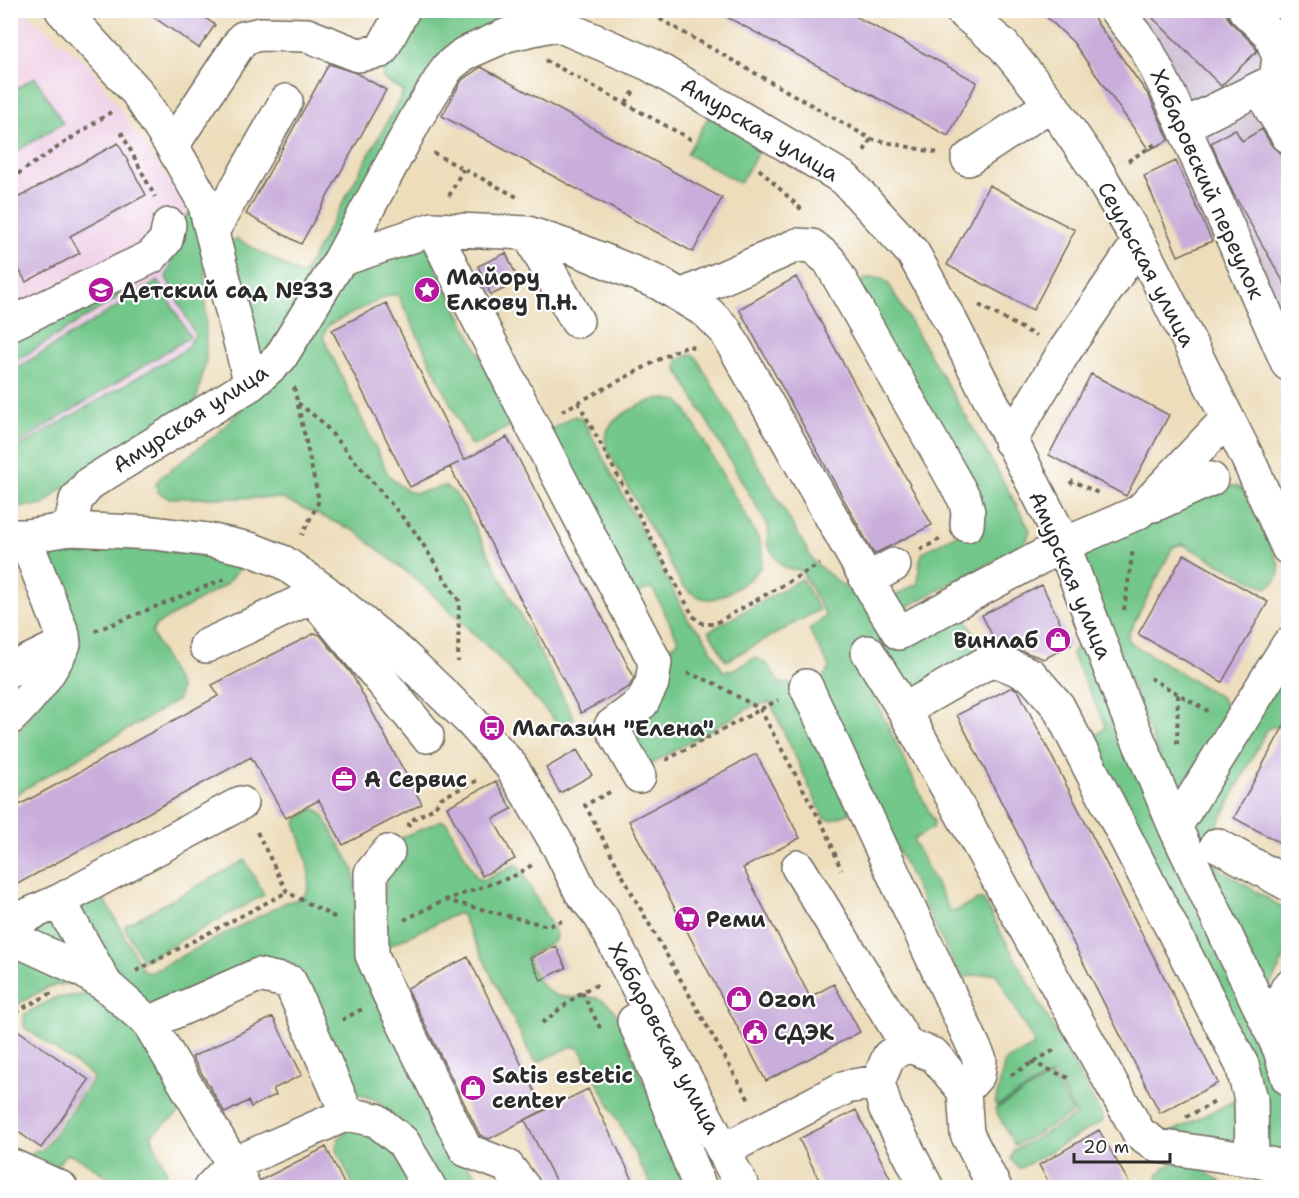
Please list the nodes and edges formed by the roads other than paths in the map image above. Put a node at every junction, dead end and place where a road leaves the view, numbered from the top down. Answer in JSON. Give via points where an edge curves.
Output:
{"nodes":[{"id":1,"x":62,"y":10,"type":"edge"},
{"id":2,"x":403,"y":10,"type":"edge"},
{"id":3,"x":961,"y":10,"type":"edge"},
{"id":4,"x":1116,"y":10,"type":"edge"},
{"id":5,"x":1245,"y":10,"type":"edge"},
{"id":6,"x":1282,"y":78,"type":"edge"},
{"id":7,"x":286,"y":101,"type":"dead end"},
{"id":8,"x":1051,"y":104,"type":"junction"},
{"id":9,"x":1183,"y":126,"type":"junction"},
{"id":10,"x":1288,"y":136,"type":"edge"},
{"id":11,"x":172,"y":146,"type":"junction"},
{"id":12,"x":968,"y":159,"type":"road end"},
{"id":13,"x":169,"y":225,"type":"dead end"},
{"id":14,"x":433,"y":229,"type":"junction"},
{"id":15,"x":213,"y":230,"type":"junction"},
{"id":16,"x":517,"y":233,"type":"junction"},
{"id":17,"x":1139,"y":242,"type":"junction"},
{"id":18,"x":340,"y":260,"type":"junction"},
{"id":19,"x":681,"y":296,"type":"junction"},
{"id":20,"x":578,"y":321,"type":"dead end"},
{"id":21,"x":10,"y":324,"type":"edge"},
{"id":22,"x":1288,"y":364,"type":"edge"},
{"id":23,"x":251,"y":384,"type":"junction"},
{"id":24,"x":1227,"y":419,"type":"junction"},
{"id":25,"x":1010,"y":441,"type":"junction"},
{"id":26,"x":1211,"y":479,"type":"dead end"},
{"id":27,"x":1139,"y":512,"type":"junction"},
{"id":28,"x":967,"y":525,"type":"dead end"},
{"id":29,"x":70,"y":529,"type":"junction"},
{"id":30,"x":19,"y":536,"type":"edge"},
{"id":31,"x":1063,"y":545,"type":"junction"},
{"id":32,"x":1288,"y":548,"type":"edge"},
{"id":33,"x":319,"y":594,"type":"junction"},
{"id":34,"x":64,"y":644,"type":"junction"},
{"id":35,"x":207,"y":645,"type":"dead end"},
{"id":36,"x":1288,"y":645,"type":"edge"},
{"id":37,"x":868,"y":651,"type":"dead end"},
{"id":38,"x":10,"y":670,"type":"edge"},
{"id":39,"x":806,"y":686,"type":"dead end"},
{"id":40,"x":904,"y":710,"type":"junction"},
{"id":41,"x":10,"y":718,"type":"edge"},
{"id":42,"x":427,"y":736,"type":"dead end"},
{"id":43,"x":639,"y":776,"type":"dead end"},
{"id":44,"x":241,"y":803,"type":"dead end"},
{"id":45,"x":1175,"y":827,"type":"junction"},
{"id":46,"x":1217,"y":845,"type":"dead end"},
{"id":47,"x":388,"y":852,"type":"dead end"},
{"id":48,"x":798,"y":867,"type":"dead end"},
{"id":49,"x":1288,"y":884,"type":"edge"},
{"id":50,"x":581,"y":892,"type":"junction"},
{"id":51,"x":59,"y":901,"type":"junction"},
{"id":52,"x":10,"y":923,"type":"edge"},
{"id":53,"x":10,"y":938,"type":"edge"},
{"id":54,"x":107,"y":986,"type":"junction"},
{"id":55,"x":1288,"y":987,"type":"edge"},
{"id":56,"x":149,"y":1023,"type":"junction"},
{"id":57,"x":1269,"y":1028,"type":"junction"},
{"id":58,"x":907,"y":1045,"type":"junction"},
{"id":59,"x":1288,"y":1078,"type":"edge"},
{"id":60,"x":878,"y":1082,"type":"junction"},
{"id":61,"x":964,"y":1091,"type":"junction"},
{"id":62,"x":347,"y":1114,"type":"junction"},
{"id":63,"x":724,"y":1149,"type":"junction"},
{"id":64,"x":1252,"y":1160,"type":"junction"},
{"id":65,"x":10,"y":1165,"type":"edge"},
{"id":66,"x":1288,"y":1165,"type":"edge"},
{"id":67,"x":238,"y":1176,"type":"edge"},
{"id":68,"x":61,"y":1188,"type":"edge"},
{"id":69,"x":210,"y":1188,"type":"edge"},
{"id":70,"x":430,"y":1188,"type":"edge"},
{"id":71,"x":524,"y":1188,"type":"edge"},
{"id":72,"x":700,"y":1188,"type":"edge"},
{"id":73,"x":743,"y":1188,"type":"edge"},
{"id":74,"x":927,"y":1188,"type":"edge"},
{"id":75,"x":995,"y":1188,"type":"edge"}],
"edges":[{"from":1,"to":11,"type":"street","via":[[137,92]]},
{"from":2,"to":11,"type":"street","via":[[381,51],[370,55],[358,55],[307,35],[261,34],[243,38]]},
{"from":3,"to":8,"type":"street","name":"Сеульская улица","via":[[1002,45]]},
{"from":4,"to":9,"type":"street","name":"Хабаровский переулок","via":[[1146,48]]},
{"from":5,"to":6,"type":"street","via":[[1270,34]]},
{"from":6,"to":9,"type":"street"},
{"from":6,"to":10,"type":"street","via":[[1270,106]]},
{"from":7,"to":15,"type":"street"},
{"from":8,"to":12,"type":"street"},
{"from":8,"to":17,"type":"street","name":"Сеульская улица"},
{"from":9,"to":22,"type":"street","name":"Хабаровский переулок"},
{"from":11,"to":15,"type":"street","via":[[204,202]]},
{"from":13,"to":21,"type":"street","via":[[165,240],[151,257]]},
{"from":14,"to":16,"type":"street"},
{"from":14,"to":18,"type":"street"},
{"from":14,"to":43,"type":"street","via":[[656,662],[652,683],[642,703],[611,726]]},
{"from":15,"to":23,"type":"street"},
{"from":16,"to":19,"type":"street","via":[[634,272]]},
{"from":16,"to":20,"type":"street"},
{"from":17,"to":24,"type":"street","name":"Сеульская улица"},
{"from":17,"to":25,"type":"street","via":[[1064,352]]},
{"from":18,"to":23,"type":"street","name":"Амурская улица","via":[[280,358]]},
{"from":18,"to":25,"type":"street","name":"Амурская улица","via":[[448,67],[464,54],[502,37],[556,24],[649,64],[845,179],[913,253]]},
{"from":19,"to":28,"type":"street","via":[[797,244],[812,246],[829,260],[965,500]]},
{"from":19,"to":31,"type":"street","via":[[707,312],[725,330],[880,573],[899,633]]},
{"from":23,"to":29,"type":"street","name":"Амурская улица","via":[[90,483],[76,501]]},
{"from":24,"to":27,"type":"street"},
{"from":24,"to":32,"type":"street","name":"Сеульская улица"},
{"from":25,"to":31,"type":"street","name":"Амурская улица"},
{"from":26,"to":27,"type":"street"},
{"from":27,"to":31,"type":"street"},
{"from":29,"to":30,"type":"street","name":"Хабаровская улица"},
{"from":29,"to":33,"type":"street","name":"Хабаровская улица","via":[[154,533],[250,549],[283,562]]},
{"from":30,"to":34,"type":"street","via":[[28,546]]},
{"from":31,"to":45,"type":"street","name":"Амурская улица"},
{"from":33,"to":35,"type":"street"},
{"from":33,"to":42,"type":"street"},
{"from":33,"to":50,"type":"street","name":"Хабаровская улица","via":[[401,654],[511,766]]},
{"from":34,"to":38,"type":"street"},
{"from":34,"to":41,"type":"street","via":[[35,693]]},
{"from":36,"to":45,"type":"street"},
{"from":37,"to":40,"type":"street"},
{"from":39,"to":61,"type":"street","via":[[980,1060],[978,1075]]},
{"from":40,"to":64,"type":"street","via":[[1139,1133],[1158,1146]]},
{"from":40,"to":64,"type":"street","via":[[993,659],[1031,675],[1058,706],[1242,1065],[1251,1099]]},
{"from":44,"to":51,"type":"street"},
{"from":45,"to":57,"type":"street","name":"Амурская улица"},
{"from":46,"to":49,"type":"street"},
{"from":47,"to":71,"type":"street","via":[[371,873],[372,955],[466,1150],[507,1166]]},
{"from":48,"to":58,"type":"street"},
{"from":50,"to":63,"type":"street","name":"Хабаровская улица","via":[[601,917]]},
{"from":50,"to":72,"type":"street","name":"Хабаровская улица","via":[[585,911],[646,1047]]},
{"from":51,"to":52,"type":"street"},
{"from":51,"to":54,"type":"street"},
{"from":53,"to":54,"type":"street","via":[[82,969]]},
{"from":54,"to":56,"type":"street"},
{"from":55,"to":57,"type":"street"},
{"from":56,"to":62,"type":"street","via":[[258,975],[290,982]]},
{"from":56,"to":67,"type":"street"},
{"from":57,"to":59,"type":"street","name":"Амурская улица"},
{"from":58,"to":60,"type":"street","via":[[889,1056]]},
{"from":58,"to":61,"type":"street","via":[[934,1055]]},
{"from":60,"to":63,"type":"street","via":[[846,1088]]},
{"from":60,"to":74,"type":"street","via":[[885,1107]]},
{"from":61,"to":75,"type":"street","via":[[968,1134]]},
{"from":62,"to":67,"type":"street"},
{"from":62,"to":70,"type":"street","via":[[376,1120],[403,1142]]},
{"from":63,"to":73,"type":"street","name":"Хабаровская улица"},
{"from":64,"to":66,"type":"street"},
{"from":65,"to":68,"type":"street"},
{"from":67,"to":69,"type":"street"}]}
